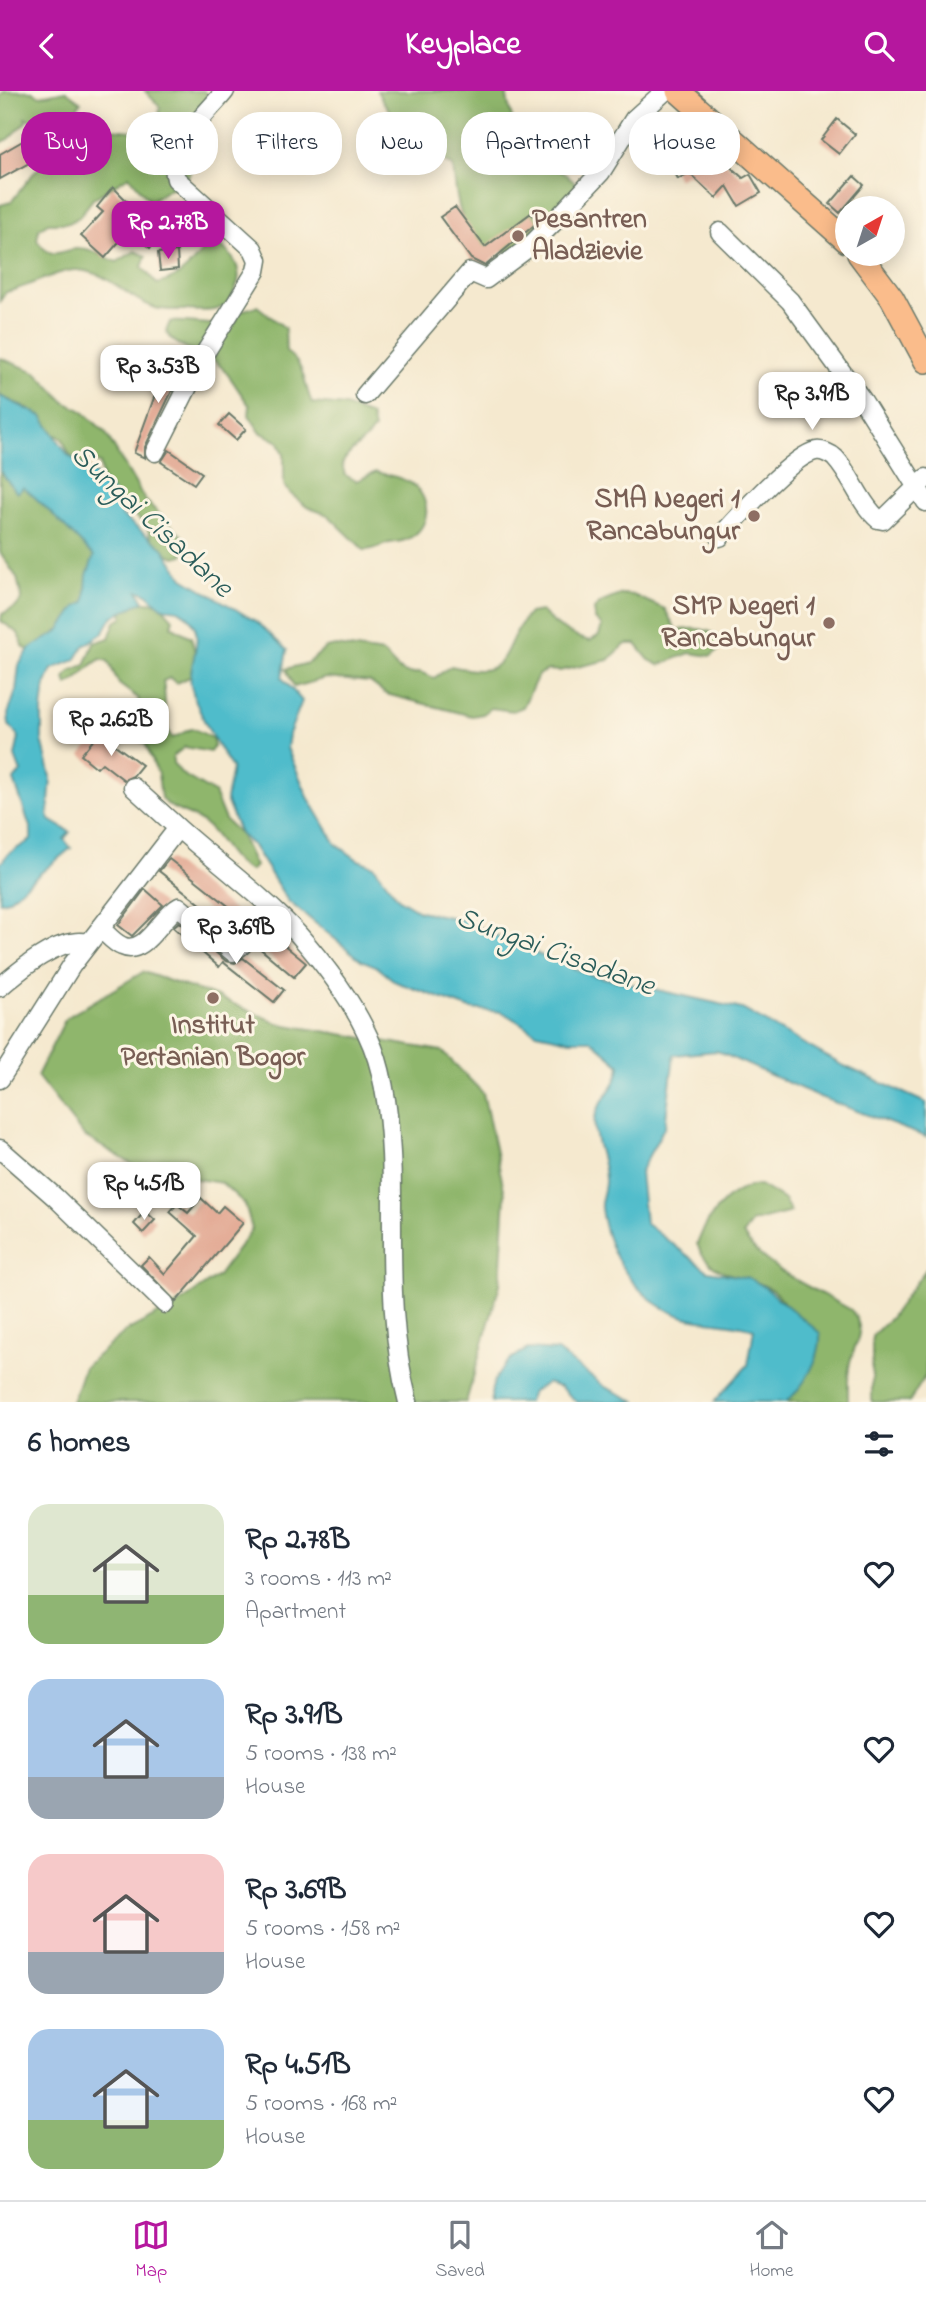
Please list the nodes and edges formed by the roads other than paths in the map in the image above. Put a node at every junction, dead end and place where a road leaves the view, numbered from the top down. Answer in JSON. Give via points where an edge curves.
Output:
{"nodes":[{"id":1,"x":225,"y":91,"type":"edge"},
{"id":2,"x":665,"y":91,"type":"edge"},
{"id":3,"x":678,"y":91,"type":"edge"},
{"id":4,"x":835,"y":230,"type":"edge"},
{"id":5,"x":720,"y":232,"type":"dead end"},
{"id":6,"x":868,"y":266,"type":"edge"},
{"id":7,"x":926,"y":361,"type":"edge"},
{"id":8,"x":365,"y":395,"type":"dead end"},
{"id":9,"x":155,"y":452,"type":"dead end"},
{"id":10,"x":923,"y":489,"type":"edge"},
{"id":11,"x":720,"y":537,"type":"dead end"},
{"id":12,"x":133,"y":787,"type":"dead end"},
{"id":13,"x":178,"y":828,"type":"junction"},
{"id":14,"x":268,"y":908,"type":"junction"},
{"id":15,"x":100,"y":928,"type":"junction"},
{"id":16,"x":88,"y":943,"type":"junction"},
{"id":17,"x":0,"y":987,"type":"edge"},
{"id":18,"x":0,"y":1079,"type":"edge"},
{"id":19,"x":0,"y":1149,"type":"edge"},
{"id":20,"x":165,"y":1304,"type":"dead end"},
{"id":21,"x":408,"y":1402,"type":"edge"}],
"edges":[{"from":1,"to":9,"type":"street","via":[[176,153],[173,169],[176,179],[253,249],[256,271],[205,353]]},
{"from":2,"to":8,"type":"street","via":[[635,119],[601,172],[557,219],[486,279],[470,272]]},
{"from":3,"to":4,"type":"main road"},
{"from":5,"to":10,"type":"street","via":[[790,301]]},
{"from":6,"to":7,"type":"main road","via":[[892,298]]},
{"from":10,"to":11,"type":"street","via":[[878,520],[842,466],[832,455],[816,451],[758,496]]},
{"from":12,"to":13,"type":"street"},
{"from":13,"to":14,"type":"street"},
{"from":13,"to":15,"type":"street"},
{"from":14,"to":15,"type":"street","via":[[233,952],[179,907],[132,948],[121,946]]},
{"from":14,"to":21,"type":"street","via":[[297,933],[331,978],[377,1059],[391,1167],[392,1305]]},
{"from":15,"to":16,"type":"street"},
{"from":16,"to":17,"type":"street","via":[[76,940],[30,962]]},
{"from":16,"to":18,"type":"street"},
{"from":19,"to":20,"type":"street"}]}
